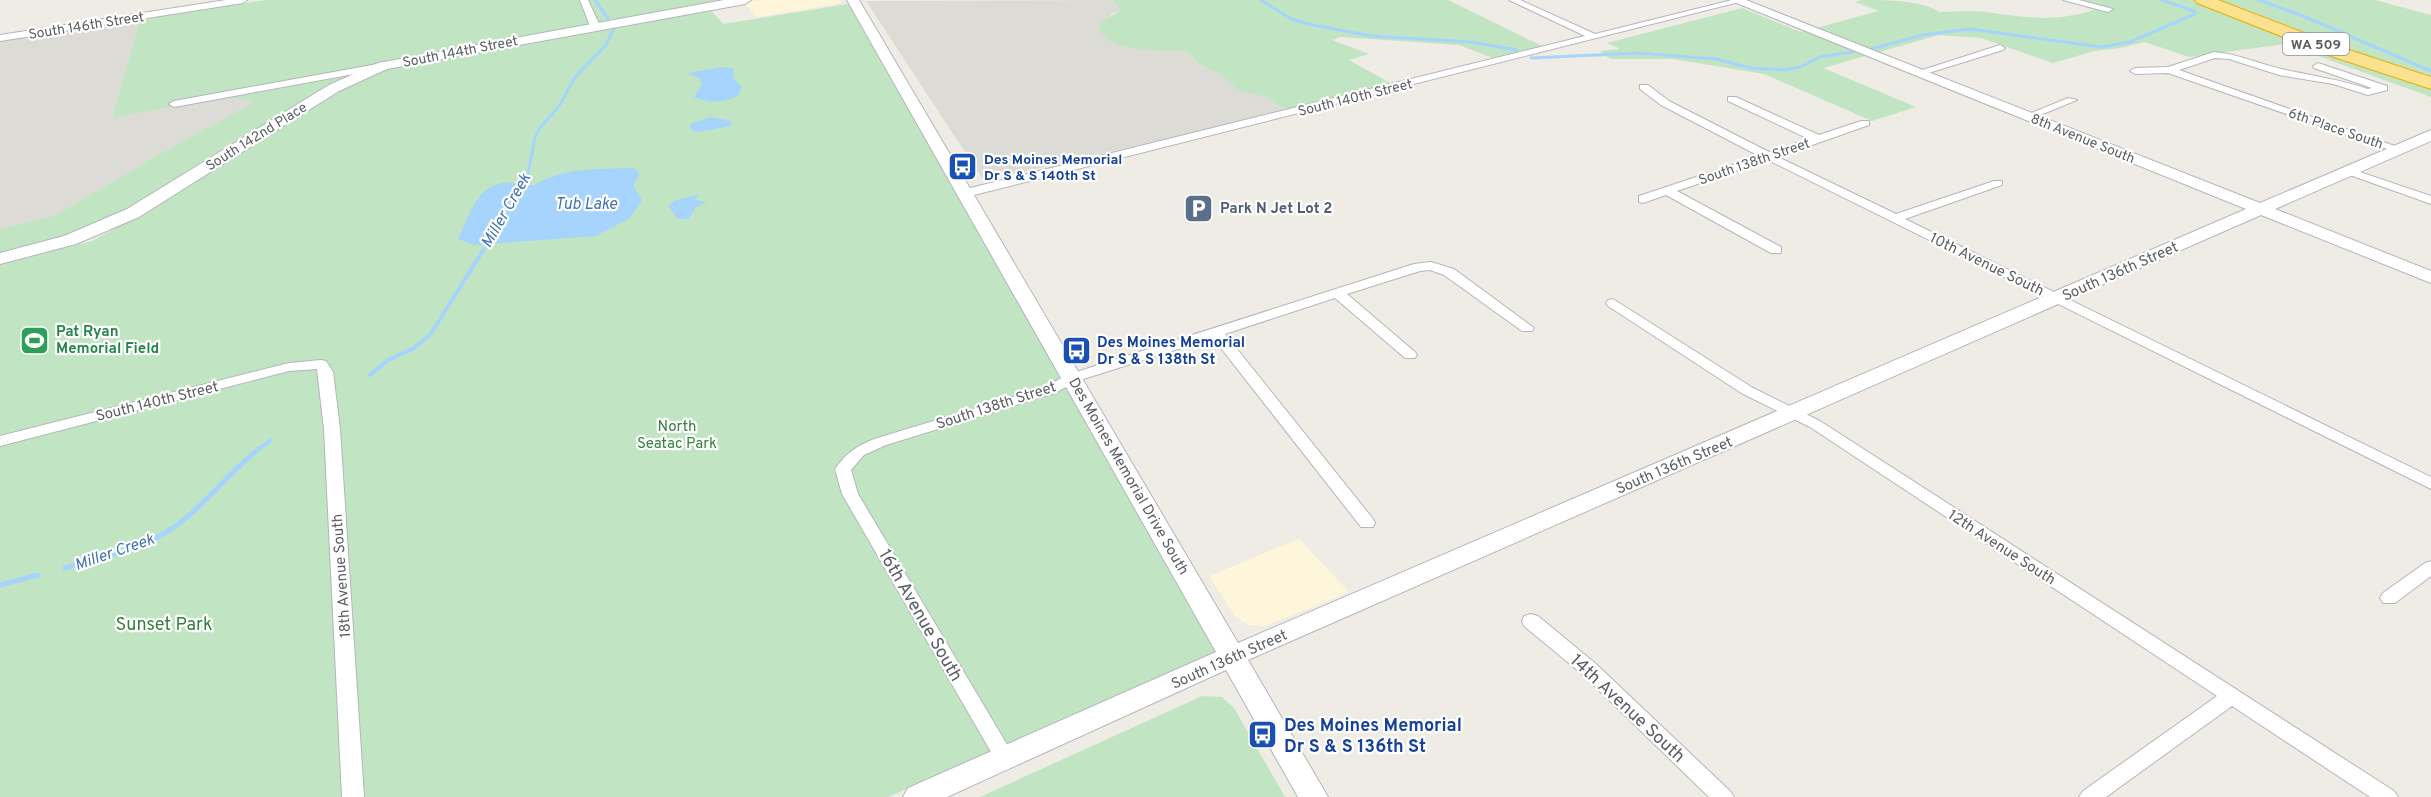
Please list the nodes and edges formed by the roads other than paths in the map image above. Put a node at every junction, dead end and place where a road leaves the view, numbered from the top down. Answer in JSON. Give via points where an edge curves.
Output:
{"nodes":[{"id":1,"x":243,"y":0,"type":"edge"},
{"id":2,"x":584,"y":0,"type":"edge"},
{"id":3,"x":745,"y":0,"type":"edge"},
{"id":4,"x":854,"y":0,"type":"edge"},
{"id":5,"x":1513,"y":0,"type":"edge"},
{"id":6,"x":1739,"y":0,"type":"edge"},
{"id":7,"x":2067,"y":0,"type":"edge"},
{"id":8,"x":2203,"y":0,"type":"edge"},
{"id":9,"x":2224,"y":0,"type":"edge"},
{"id":10,"x":2108,"y":9,"type":"dead end"},
{"id":11,"x":595,"y":26,"type":"junction"},
{"id":12,"x":1594,"y":37,"type":"junction"},
{"id":13,"x":0,"y":38,"type":"edge"},
{"id":14,"x":2000,"y":48,"type":"dead end"},
{"id":15,"x":383,"y":66,"type":"junction"},
{"id":16,"x":2318,"y":66,"type":"dead end"},
{"id":17,"x":2169,"y":70,"type":"junction"},
{"id":18,"x":2135,"y":71,"type":"dead end"},
{"id":19,"x":1918,"y":73,"type":"junction"},
{"id":20,"x":2431,"y":75,"type":"edge"},
{"id":21,"x":2431,"y":83,"type":"edge"},
{"id":22,"x":1644,"y":87,"type":"dead end"},
{"id":23,"x":1732,"y":99,"type":"dead end"},
{"id":24,"x":2072,"y":100,"type":"dead end"},
{"id":25,"x":174,"y":104,"type":"dead end"},
{"id":26,"x":2273,"y":106,"type":"junction"},
{"id":27,"x":2260,"y":111,"type":"dead end"},
{"id":28,"x":2029,"y":116,"type":"junction"},
{"id":29,"x":1866,"y":123,"type":"dead end"},
{"id":30,"x":2431,"y":136,"type":"edge"},
{"id":31,"x":1819,"y":139,"type":"junction"},
{"id":32,"x":2400,"y":150,"type":"junction"},
{"id":33,"x":1770,"y":157,"type":"junction"},
{"id":34,"x":2351,"y":172,"type":"junction"},
{"id":35,"x":1998,"y":183,"type":"dead end"},
{"id":36,"x":1668,"y":191,"type":"junction"},
{"id":37,"x":966,"y":193,"type":"junction"},
{"id":38,"x":1643,"y":199,"type":"dead end"},
{"id":39,"x":2431,"y":200,"type":"edge"},
{"id":40,"x":2262,"y":210,"type":"junction"},
{"id":41,"x":1894,"y":219,"type":"junction"},
{"id":42,"x":1776,"y":250,"type":"dead end"},
{"id":43,"x":0,"y":259,"type":"edge"},
{"id":44,"x":2431,"y":277,"type":"edge"},
{"id":45,"x":1338,"y":294,"type":"junction"},
{"id":46,"x":2058,"y":299,"type":"junction"},
{"id":47,"x":1613,"y":303,"type":"dead end"},
{"id":48,"x":1527,"y":328,"type":"dead end"},
{"id":49,"x":1215,"y":331,"type":"junction"},
{"id":50,"x":1410,"y":355,"type":"dead end"},
{"id":51,"x":314,"y":363,"type":"joint"},
{"id":52,"x":1072,"y":378,"type":"junction"},
{"id":53,"x":1794,"y":413,"type":"junction"},
{"id":54,"x":0,"y":441,"type":"edge"},
{"id":55,"x":843,"y":470,"type":"joint"},
{"id":56,"x":2431,"y":484,"type":"edge"},
{"id":57,"x":1367,"y":523,"type":"dead end"},
{"id":58,"x":2431,"y":567,"type":"edge"},
{"id":59,"x":2389,"y":598,"type":"dead end"},
{"id":60,"x":1531,"y":621,"type":"dead end"},
{"id":61,"x":1232,"y":656,"type":"junction"},
{"id":62,"x":2232,"y":696,"type":"junction"},
{"id":63,"x":1005,"y":758,"type":"junction"},
{"id":64,"x":353,"y":797,"type":"edge"},
{"id":65,"x":918,"y":797,"type":"edge"},
{"id":66,"x":1313,"y":797,"type":"edge"},
{"id":67,"x":1723,"y":797,"type":"edge"},
{"id":68,"x":2090,"y":797,"type":"edge"},
{"id":69,"x":2387,"y":797,"type":"edge"}],
"edges":[{"from":1,"to":13,"type":"street","name":"South 146th Street"},
{"from":2,"to":11,"type":"street"},
{"from":3,"to":11,"type":"street","name":"South 144th Street"},
{"from":4,"to":37,"type":"street","name":"Des Moines Memorial Drive South"},
{"from":5,"to":12,"type":"street"},
{"from":6,"to":12,"type":"street","name":"South 140th Street"},
{"from":6,"to":19,"type":"street","name":"8th Avenue South"},
{"from":7,"to":10,"type":"street"},
{"from":8,"to":21,"type":"highway","number":"WA 509"},
{"from":9,"to":20,"type":"highway","number":"WA 509"},
{"from":11,"to":15,"type":"street","name":"South 144th Street"},
{"from":12,"to":37,"type":"street","name":"South 140th Street"},
{"from":14,"to":19,"type":"street"},
{"from":15,"to":25,"type":"street","name":"South 144th Street"},
{"from":15,"to":43,"type":"street","name":"South 142nd Place","via":[[334,88],[133,213],[70,240]]},
{"from":16,"to":17,"type":"street","via":[[2383,88],[2368,92],[2336,81],[2283,73],[2230,56],[2214,56]]},
{"from":17,"to":18,"type":"street"},
{"from":17,"to":26,"type":"street","name":"6th Place South"},
{"from":19,"to":28,"type":"street","name":"8th Avenue South"},
{"from":22,"to":33,"type":"street","name":"10th Avenue South","via":[[1665,103]]},
{"from":23,"to":31,"type":"street"},
{"from":24,"to":28,"type":"street"},
{"from":26,"to":27,"type":"street","name":"6th Place South"},
{"from":26,"to":32,"type":"street","name":"6th Place South"},
{"from":28,"to":40,"type":"street","name":"8th Avenue South"},
{"from":29,"to":31,"type":"street","name":"South 138th Street"},
{"from":30,"to":32,"type":"street","name":"South 136th Street"},
{"from":31,"to":33,"type":"street","name":"South 138th Street"},
{"from":32,"to":34,"type":"street","name":"South 136th Street"},
{"from":33,"to":36,"type":"street","name":"South 138th Street"},
{"from":33,"to":41,"type":"street","name":"10th Avenue South"},
{"from":34,"to":39,"type":"street"},
{"from":34,"to":40,"type":"street","name":"South 136th Street"},
{"from":35,"to":41,"type":"street"},
{"from":36,"to":38,"type":"street","name":"South 138th Street"},
{"from":36,"to":42,"type":"street"},
{"from":37,"to":52,"type":"street","name":"Des Moines Memorial Drive South"},
{"from":40,"to":44,"type":"street","name":"8th Avenue South"},
{"from":40,"to":46,"type":"street","name":"South 136th Street"},
{"from":41,"to":46,"type":"street","name":"10th Avenue South"},
{"from":45,"to":48,"type":"street","name":"South 138th Street","via":[[1398,271],[1431,266],[1449,272]]},
{"from":45,"to":49,"type":"street","name":"South 138th Street"},
{"from":45,"to":50,"type":"street"},
{"from":46,"to":53,"type":"street","name":"South 136th Street"},
{"from":46,"to":56,"type":"street","name":"10th Avenue South"},
{"from":47,"to":53,"type":"street","name":"12th Avenue South","via":[[1748,391]]},
{"from":49,"to":52,"type":"street","name":"South 138th Street"},
{"from":49,"to":57,"type":"street"},
{"from":51,"to":54,"type":"street","name":"South 140th Street"},
{"from":51,"to":64,"type":"street","name":"18th Avenue South","via":[[321,364],[326,372],[332,429]]},
{"from":52,"to":55,"type":"street","name":"South 138th Street","via":[[1050,390],[869,447],[851,458]]},
{"from":52,"to":61,"type":"street","name":"Des Moines Memorial Drive South"},
{"from":53,"to":61,"type":"street","name":"South 136th Street"},
{"from":53,"to":62,"type":"street","name":"12th Avenue South"},
{"from":55,"to":63,"type":"street","name":"16th Avenue South","via":[[850,494]]},
{"from":58,"to":59,"type":"street"},
{"from":60,"to":67,"type":"street","name":"14th Avenue South","via":[[1589,669]]},
{"from":61,"to":63,"type":"street","name":"South 136th Street"},
{"from":61,"to":66,"type":"street","name":"Des Moines Memorial Drive South"},
{"from":62,"to":68,"type":"street"},
{"from":62,"to":69,"type":"street","name":"12th Avenue South"},
{"from":63,"to":65,"type":"street","name":"South 136th Street"}]}
